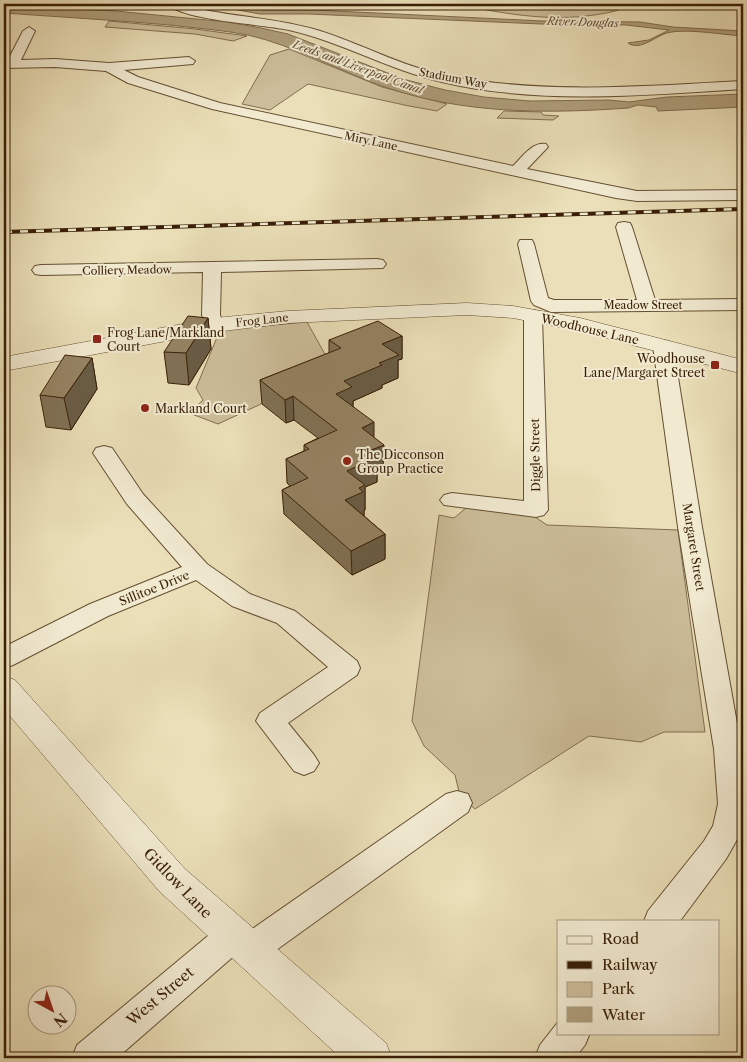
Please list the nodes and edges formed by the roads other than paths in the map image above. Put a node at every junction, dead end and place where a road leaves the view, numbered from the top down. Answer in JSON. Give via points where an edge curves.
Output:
{"nodes":[{"id":1,"x":174,"y":4,"type":"edge"},
{"id":2,"x":30,"y":32,"type":"dead end"},
{"id":3,"x":188,"y":61,"type":"dead end"},
{"id":4,"x":8,"y":64,"type":"edge"},
{"id":5,"x":109,"y":66,"type":"junction"},
{"id":6,"x":743,"y":85,"type":"edge"},
{"id":7,"x":541,"y":147,"type":"dead end"},
{"id":8,"x":516,"y":172,"type":"junction"},
{"id":9,"x":743,"y":195,"type":"edge"},
{"id":10,"x":624,"y":227,"type":"dead end"},
{"id":11,"x":526,"y":244,"type":"dead end"},
{"id":12,"x":380,"y":264,"type":"dead end"},
{"id":13,"x":212,"y":268,"type":"junction"},
{"id":14,"x":40,"y":271,"type":"dead end"},
{"id":15,"x":743,"y":304,"type":"edge"},
{"id":16,"x":648,"y":306,"type":"junction"},
{"id":17,"x":494,"y":310,"type":"joint"},
{"id":18,"x":539,"y":310,"type":"junction"},
{"id":19,"x":215,"y":325,"type":"junction"},
{"id":20,"x":663,"y":346,"type":"junction"},
{"id":21,"x":4,"y":364,"type":"edge"},
{"id":22,"x":743,"y":367,"type":"edge"},
{"id":23,"x":104,"y":453,"type":"dead end"},
{"id":24,"x":452,"y":500,"type":"dead end"},
{"id":25,"x":198,"y":570,"type":"junction"},
{"id":26,"x":4,"y":658,"type":"edge"},
{"id":27,"x":4,"y":688,"type":"edge"},
{"id":28,"x":736,"y":749,"type":"edge"},
{"id":29,"x":304,"y":763,"type":"dead end"},
{"id":30,"x":457,"y":803,"type":"dead end"},
{"id":31,"x":661,"y":920,"type":"edge"},
{"id":32,"x":241,"y":943,"type":"junction"},
{"id":33,"x":571,"y":1034,"type":"edge"},
{"id":34,"x":90,"y":1058,"type":"edge"},
{"id":35,"x":371,"y":1058,"type":"edge"},
{"id":36,"x":553,"y":1058,"type":"edge"}],
"edges":[{"from":1,"to":6,"type":"street","name":"Stadium Way","via":[[196,12],[298,28],[408,69],[474,84],[552,90]]},
{"from":2,"to":4,"type":"street"},
{"from":3,"to":5,"type":"street"},
{"from":4,"to":5,"type":"street","name":"Miry Lane"},
{"from":5,"to":8,"type":"street","name":"Miry Lane","via":[[133,80],[217,106]]},
{"from":7,"to":8,"type":"street"},
{"from":8,"to":9,"type":"street","name":"Miry Lane","via":[[637,196]]},
{"from":10,"to":16,"type":"street"},
{"from":11,"to":18,"type":"street","via":[[540,301]]},
{"from":12,"to":13,"type":"street","name":"Colliery Meadow"},
{"from":13,"to":14,"type":"street","name":"Colliery Meadow"},
{"from":13,"to":19,"type":"street","via":[[210,315]]},
{"from":15,"to":16,"type":"street","name":"Meadow Street"},
{"from":16,"to":18,"type":"street","name":"Meadow Street","via":[[551,306]]},
{"from":17,"to":18,"type":"street","name":"Woodhouse Lane"},
{"from":17,"to":19,"type":"street","name":"Frog Lane","via":[[288,317]]},
{"from":18,"to":20,"type":"street","name":"Woodhouse Lane","via":[[580,325]]},
{"from":18,"to":24,"type":"street","name":"Diggle Street","via":[[536,510]]},
{"from":19,"to":21,"type":"street","name":"Frog Lane"},
{"from":20,"to":22,"type":"street","name":"Woodhouse Lane"},
{"from":20,"to":28,"type":"street","name":"Margaret Street","via":[[690,527]]},
{"from":23,"to":25,"type":"street","via":[[135,499]]},
{"from":25,"to":26,"type":"street","name":"Sillitoe Drive","via":[[99,610]]},
{"from":25,"to":29,"type":"street","name":"Sillitoe Drive","via":[[241,600],[286,618],[347,668],[270,720]]},
{"from":27,"to":32,"type":"street","name":"Gidlow Lane","via":[[172,880]]},
{"from":28,"to":31,"type":"street","name":"Margaret Street","via":[[728,829]]},
{"from":30,"to":32,"type":"street","name":"West Street"},
{"from":32,"to":34,"type":"street","name":"West Street"},
{"from":32,"to":35,"type":"street","name":"Gidlow Lane"},
{"from":33,"to":36,"type":"street"}]}
